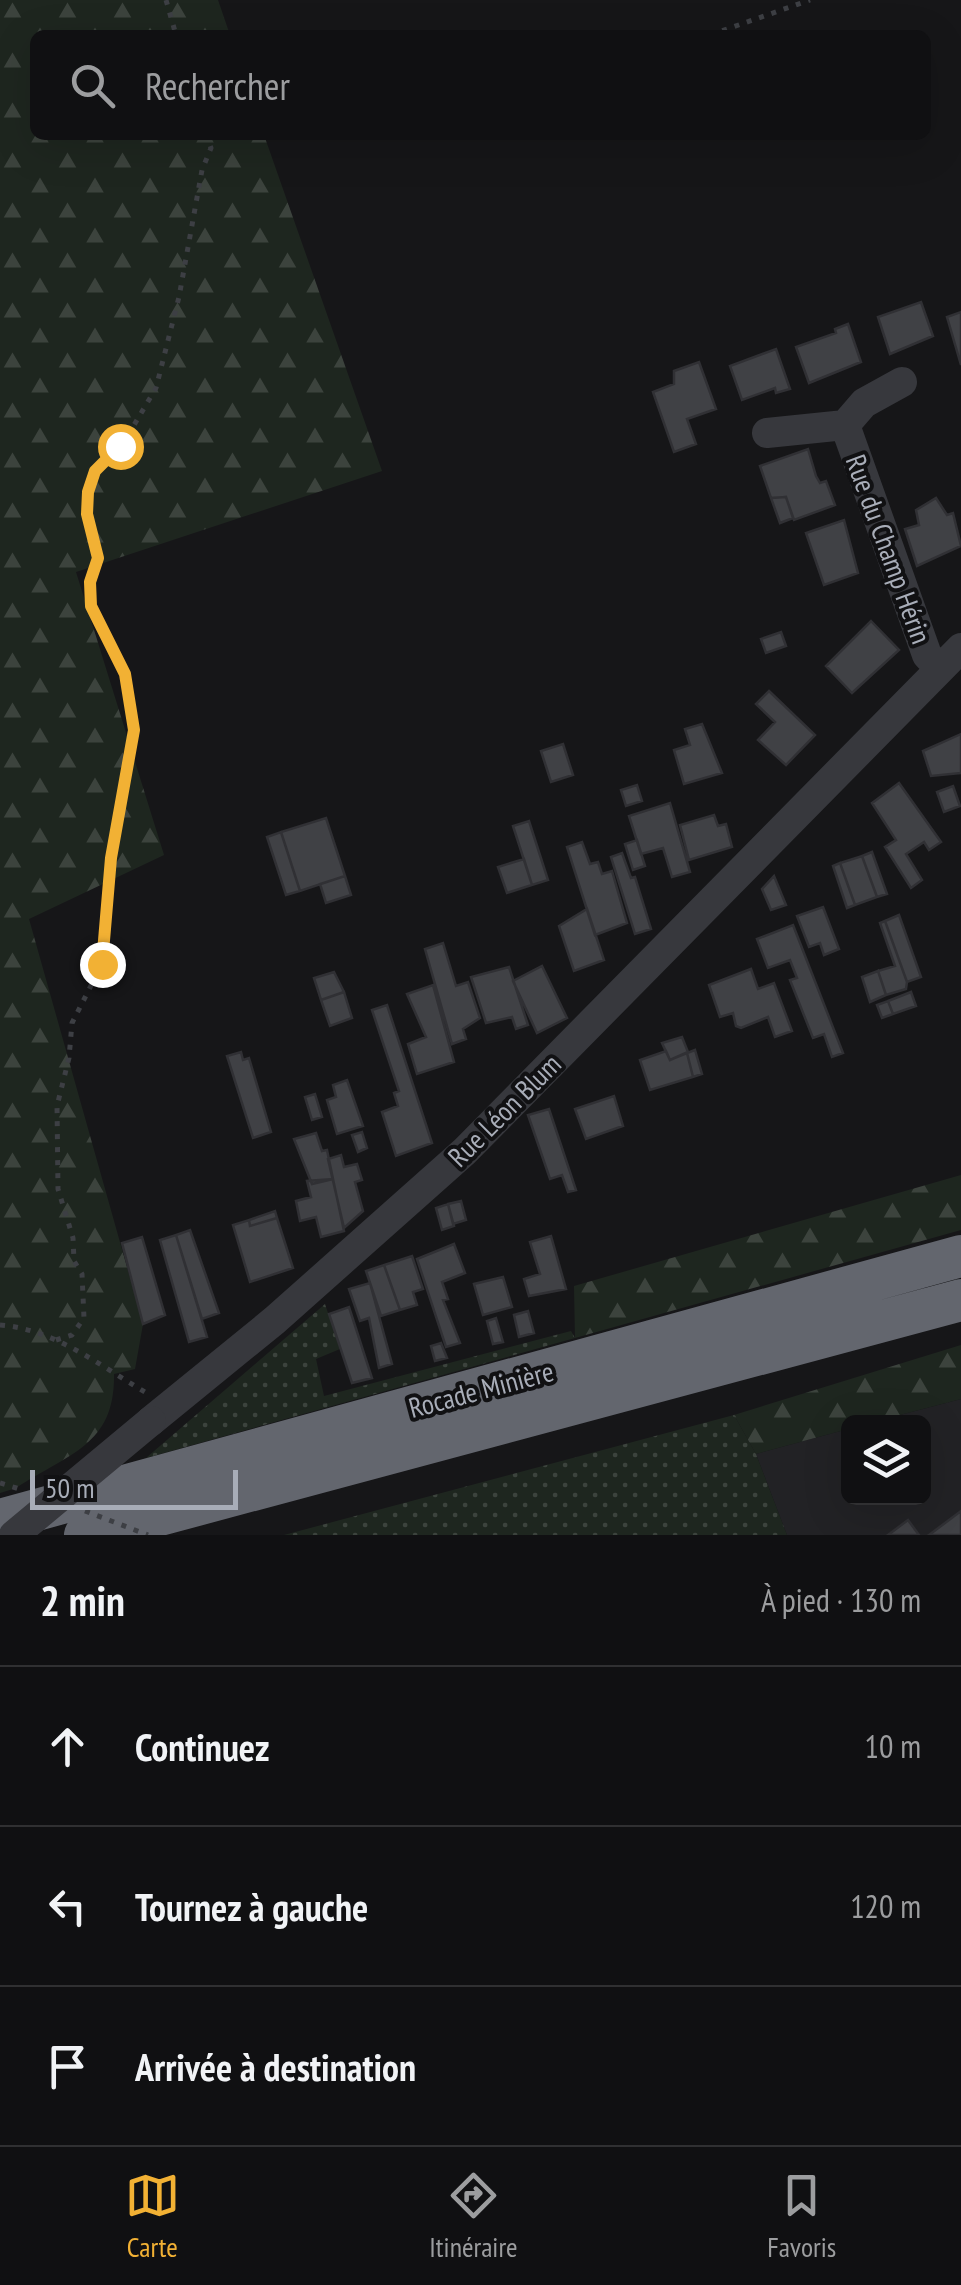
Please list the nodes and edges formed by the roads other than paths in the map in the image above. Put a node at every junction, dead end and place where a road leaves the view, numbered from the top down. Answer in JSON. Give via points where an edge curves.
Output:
{"nodes":[{"id":1,"x":902,"y":382,"type":"dead end"},
{"id":2,"x":844,"y":424,"type":"junction"},
{"id":3,"x":768,"y":433,"type":"dead end"},
{"id":4,"x":951,"y":658,"type":"edge"},
{"id":5,"x":961,"y":1256,"type":"edge"},
{"id":6,"x":961,"y":1300,"type":"edge"},
{"id":7,"x":0,"y":1520,"type":"edge"},
{"id":8,"x":14,"y":1535,"type":"edge"},
{"id":9,"x":85,"y":1535,"type":"edge"}],
"edges":[{"from":1,"to":2,"type":"street","via":[[864,403]]},
{"from":2,"to":3,"type":"street"},
{"from":2,"to":4,"type":"street","name":"Rue du Champ Hérin","via":[[927,655]]},
{"from":4,"to":8,"type":"street","name":"Rue Léon Blum","bridge":true,"via":[[464,1152]]},
{"from":5,"to":7,"type":"highway","name":"Rocade Minière"},
{"from":6,"to":9,"type":"highway","name":"Rocade Minière"}]}
